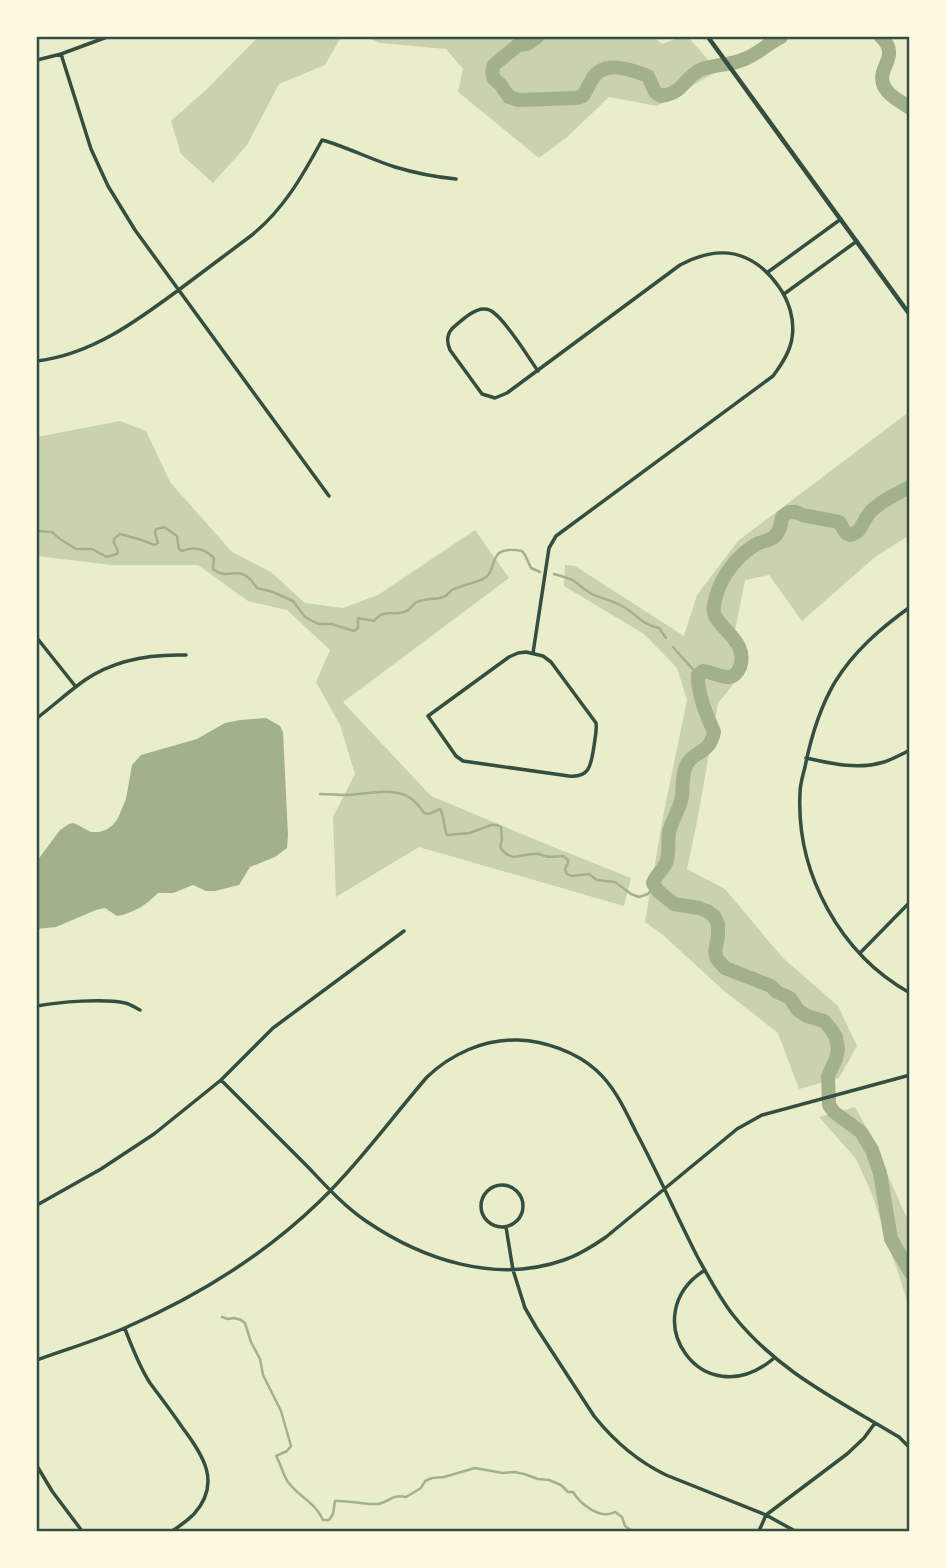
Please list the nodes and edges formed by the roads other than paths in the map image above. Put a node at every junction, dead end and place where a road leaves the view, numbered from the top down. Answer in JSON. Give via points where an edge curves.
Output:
{"nodes":[{"id":1,"x":107,"y":37,"type":"edge"},
{"id":2,"x":708,"y":37,"type":"edge"},
{"id":3,"x":61,"y":54,"type":"junction"},
{"id":4,"x":37,"y":60,"type":"edge"},
{"id":5,"x":456,"y":179,"type":"dead end"},
{"id":6,"x":841,"y":219,"type":"junction"},
{"id":7,"x":857,"y":241,"type":"junction"},
{"id":8,"x":768,"y":272,"type":"junction"},
{"id":9,"x":178,"y":290,"type":"junction"},
{"id":10,"x":784,"y":295,"type":"junction"},
{"id":11,"x":910,"y":315,"type":"edge"},
{"id":12,"x":37,"y":361,"type":"edge"},
{"id":13,"x":538,"y":371,"type":"junction"},
{"id":14,"x":329,"y":496,"type":"dead end"},
{"id":15,"x":910,"y":607,"type":"edge"},
{"id":16,"x":37,"y":638,"type":"edge"},
{"id":17,"x":533,"y":653,"type":"junction"},
{"id":18,"x":186,"y":654,"type":"dead end"},
{"id":19,"x":76,"y":687,"type":"junction"},
{"id":20,"x":37,"y":718,"type":"edge"},
{"id":21,"x":910,"y":750,"type":"edge"},
{"id":22,"x":806,"y":758,"type":"junction"},
{"id":23,"x":910,"y":902,"type":"edge"},
{"id":24,"x":404,"y":930,"type":"dead end"},
{"id":25,"x":860,"y":953,"type":"junction"},
{"id":26,"x":910,"y":993,"type":"edge"},
{"id":27,"x":37,"y":1006,"type":"edge"},
{"id":28,"x":140,"y":1010,"type":"dead end"},
{"id":29,"x":910,"y":1075,"type":"edge"},
{"id":30,"x":221,"y":1080,"type":"junction"},
{"id":31,"x":331,"y":1190,"type":"junction"},
{"id":32,"x":664,"y":1190,"type":"junction"},
{"id":33,"x":37,"y":1205,"type":"edge"},
{"id":34,"x":506,"y":1227,"type":"junction"},
{"id":35,"x":513,"y":1270,"type":"junction"},
{"id":36,"x":705,"y":1270,"type":"junction"},
{"id":37,"x":124,"y":1328,"type":"junction"},
{"id":38,"x":774,"y":1358,"type":"junction"},
{"id":39,"x":37,"y":1360,"type":"edge"},
{"id":40,"x":875,"y":1423,"type":"junction"},
{"id":41,"x":910,"y":1448,"type":"edge"},
{"id":42,"x":37,"y":1466,"type":"edge"},
{"id":43,"x":766,"y":1515,"type":"junction"},
{"id":44,"x":82,"y":1531,"type":"edge"},
{"id":45,"x":172,"y":1531,"type":"edge"},
{"id":46,"x":759,"y":1531,"type":"edge"},
{"id":47,"x":795,"y":1531,"type":"edge"}],
"edges":[{"from":1,"to":3,"type":"street"},
{"from":2,"to":6,"type":"street"},
{"from":3,"to":4,"type":"street"},
{"from":3,"to":9,"type":"street","via":[[99,168]]},
{"from":5,"to":9,"type":"street","via":[[408,171],[322,140],[297,184],[264,225]]},
{"from":6,"to":7,"type":"street"},
{"from":6,"to":8,"type":"street"},
{"from":7,"to":10,"type":"street"},
{"from":7,"to":11,"type":"street"},
{"from":8,"to":10,"type":"street"},
{"from":8,"to":13,"type":"street","via":[[734,254],[696,257]]},
{"from":9,"to":12,"type":"street","via":[[101,341]]},
{"from":9,"to":14,"type":"street"},
{"from":10,"to":17,"type":"street","via":[[792,338],[773,376],[550,544]]},
{"from":13,"to":13,"type":"street","via":[[501,396],[482,394],[450,350],[449,332],[480,309],[491,310]]},
{"from":15,"to":22,"type":"street","via":[[866,643],[841,674],[815,724]]},
{"from":16,"to":19,"type":"street"},
{"from":17,"to":17,"type":"street","via":[[553,664],[596,723],[590,765],[580,776],[461,760],[428,716],[509,657]]},
{"from":18,"to":19,"type":"street","via":[[114,665]]},
{"from":19,"to":20,"type":"street"},
{"from":21,"to":22,"type":"street","via":[[866,766]]},
{"from":22,"to":25,"type":"street","via":[[800,816],[808,862],[830,912]]},
{"from":23,"to":25,"type":"street"},
{"from":24,"to":30,"type":"street","via":[[273,1028]]},
{"from":25,"to":26,"type":"street"},
{"from":27,"to":28,"type":"street","via":[[117,1002]]},
{"from":29,"to":32,"type":"street","via":[[762,1115],[737,1129]]},
{"from":30,"to":31,"type":"street"},
{"from":30,"to":33,"type":"street","via":[[132,1149]]},
{"from":31,"to":32,"type":"street","via":[[438,1067],[476,1047],[516,1040],[568,1052],[596,1069],[615,1092]]},
{"from":31,"to":35,"type":"street","via":[[365,1220],[436,1258]]},
{"from":31,"to":37,"type":"street","via":[[242,1265]]},
{"from":32,"to":35,"type":"street","via":[[606,1237],[574,1255]]},
{"from":32,"to":36,"type":"street"},
{"from":34,"to":34,"type":"street","via":[[522,1216],[524,1203],[513,1187],[499,1185],[482,1198],[482,1213],[485,1220]]},
{"from":34,"to":35,"type":"street"},
{"from":35,"to":43,"type":"street","via":[[536,1327],[594,1416],[616,1441],[666,1475]]},
{"from":36,"to":38,"type":"street","via":[[731,1312]]},
{"from":36,"to":38,"type":"street","via":[[690,1281],[676,1308],[675,1329],[688,1358],[704,1371],[722,1377],[756,1371]]},
{"from":37,"to":39,"type":"street"},
{"from":37,"to":45,"type":"street","via":[[146,1377],[200,1452],[207,1471],[201,1504]]},
{"from":38,"to":40,"type":"street"},
{"from":40,"to":41,"type":"street"},
{"from":40,"to":43,"type":"street","via":[[847,1454]]},
{"from":42,"to":44,"type":"street"},
{"from":43,"to":46,"type":"street"},
{"from":43,"to":47,"type":"street"}]}
